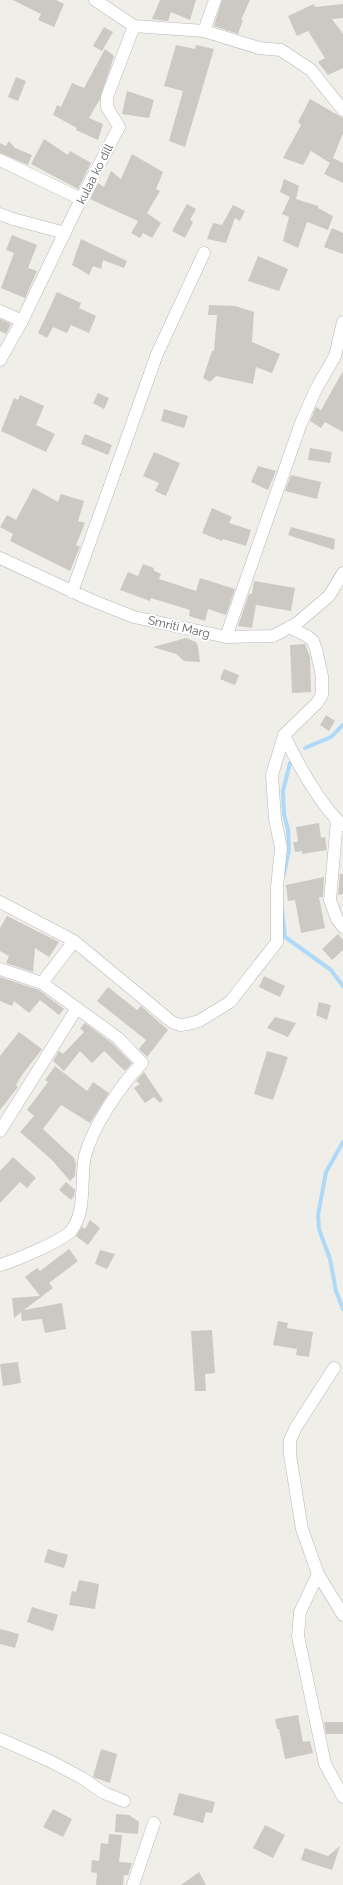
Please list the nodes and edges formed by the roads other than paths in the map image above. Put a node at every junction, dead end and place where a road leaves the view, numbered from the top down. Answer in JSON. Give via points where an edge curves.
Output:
{"nodes":[{"id":1,"x":96,"y":0,"type":"edge"},
{"id":2,"x":215,"y":0,"type":"edge"},
{"id":3,"x":134,"y":26,"type":"junction"},
{"id":4,"x":204,"y":32,"type":"junction"},
{"id":5,"x":343,"y":110,"type":"edge"},
{"id":6,"x":0,"y":160,"type":"edge"},
{"id":7,"x":80,"y":199,"type":"junction"},
{"id":8,"x":0,"y":214,"type":"edge"},
{"id":9,"x":65,"y":233,"type":"junction"},
{"id":10,"x":204,"y":253,"type":"dead end"},
{"id":11,"x":0,"y":311,"type":"edge"},
{"id":12,"x":22,"y":321,"type":"junction"},
{"id":13,"x":343,"y":322,"type":"edge"},
{"id":14,"x":0,"y":360,"type":"edge"},
{"id":15,"x":0,"y":558,"type":"edge"},
{"id":16,"x":343,"y":573,"type":"edge"},
{"id":17,"x":72,"y":592,"type":"junction"},
{"id":18,"x":289,"y":627,"type":"junction"},
{"id":19,"x":226,"y":637,"type":"junction"},
{"id":20,"x":284,"y":736,"type":"junction"},
{"id":21,"x":340,"y":823,"type":"edge"},
{"id":22,"x":0,"y":902,"type":"edge"},
{"id":23,"x":343,"y":927,"type":"edge"},
{"id":24,"x":74,"y":941,"type":"junction"},
{"id":25,"x":0,"y":969,"type":"edge"},
{"id":26,"x":42,"y":983,"type":"junction"},
{"id":27,"x":77,"y":1008,"type":"junction"},
{"id":28,"x":0,"y":1131,"type":"edge"},
{"id":29,"x":0,"y":1265,"type":"edge"},
{"id":30,"x":334,"y":1368,"type":"dead end"},
{"id":31,"x":318,"y":1574,"type":"junction"},
{"id":32,"x":343,"y":1615,"type":"edge"},
{"id":33,"x":0,"y":1739,"type":"edge"},
{"id":34,"x":343,"y":1797,"type":"edge"},
{"id":35,"x":124,"y":1801,"type":"dead end"},
{"id":36,"x":154,"y":1823,"type":"dead end"},
{"id":37,"x":133,"y":1885,"type":"edge"}],
"edges":[{"from":1,"to":3,"type":"street"},
{"from":2,"to":4,"type":"street"},
{"from":3,"to":4,"type":"street"},
{"from":3,"to":7,"type":"street","name":"kulaa ko dill","via":[[107,97],[107,107],[119,127]]},
{"from":4,"to":5,"type":"street","via":[[259,48],[281,50],[311,70]]},
{"from":6,"to":7,"type":"street"},
{"from":7,"to":9,"type":"street","name":"kulaa ko dill"},
{"from":8,"to":9,"type":"street"},
{"from":9,"to":12,"type":"street","name":"kulaa ko dill","via":[[38,283]]},
{"from":10,"to":17,"type":"street","via":[[157,354]]},
{"from":11,"to":12,"type":"street"},
{"from":12,"to":14,"type":"street","name":"kulaa ko dill"},
{"from":13,"to":19,"type":"street","via":[[335,356],[316,389],[301,423]]},
{"from":15,"to":17,"type":"street","name":"Smriti Marg"},
{"from":16,"to":18,"type":"street","name":"Smriti Marg","via":[[329,596]]},
{"from":17,"to":19,"type":"street","name":"Smriti Marg","via":[[134,617]]},
{"from":18,"to":19,"type":"street","name":"Smriti Marg","via":[[273,636]]},
{"from":18,"to":20,"type":"street","via":[[313,641],[322,676],[322,696]]},
{"from":20,"to":21,"type":"street","via":[[305,774]]},
{"from":20,"to":24,"type":"street","via":[[272,775],[274,819],[281,848],[277,887],[277,942],[230,1002],[199,1021],[188,1024],[172,1022]]},
{"from":21,"to":23,"type":"street","via":[[330,900]]},
{"from":22,"to":24,"type":"street"},
{"from":24,"to":26,"type":"street"},
{"from":25,"to":26,"type":"street"},
{"from":26,"to":27,"type":"street"},
{"from":27,"to":28,"type":"street"},
{"from":27,"to":29,"type":"street","via":[[118,1038],[142,1063],[131,1074],[94,1130],[85,1157],[80,1213],[71,1231],[56,1241]]},
{"from":30,"to":31,"type":"street","via":[[290,1440],[290,1455],[302,1529]]},
{"from":31,"to":32,"type":"street"},
{"from":31,"to":34,"type":"street","via":[[300,1612],[298,1636],[325,1764]]},
{"from":33,"to":35,"type":"street","via":[[50,1760],[104,1793]]},
{"from":36,"to":37,"type":"street"}]}
